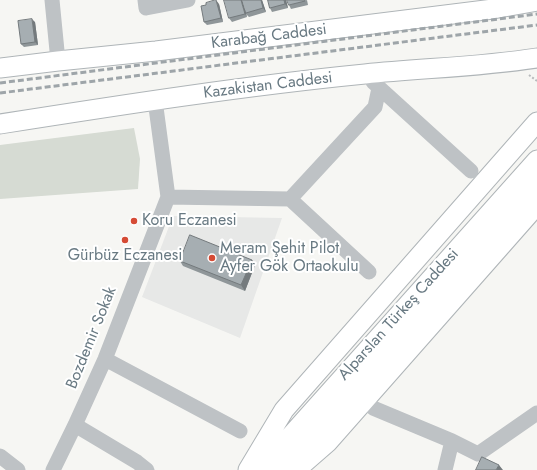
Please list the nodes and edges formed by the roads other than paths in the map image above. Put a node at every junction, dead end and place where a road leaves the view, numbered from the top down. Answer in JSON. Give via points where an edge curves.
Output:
{"nodes":[{"id":1,"x":52,"y":0,"type":"edge"},
{"id":2,"x":145,"y":0,"type":"edge"},
{"id":3,"x":188,"y":0,"type":"edge"},
{"id":4,"x":537,"y":1,"type":"edge"},
{"id":5,"x":537,"y":58,"type":"edge"},
{"id":6,"x":58,"y":61,"type":"junction"},
{"id":7,"x":510,"y":62,"type":"junction"},
{"id":8,"x":0,"y":68,"type":"edge"},
{"id":9,"x":537,"y":68,"type":"edge"},
{"id":10,"x":366,"y":74,"type":"junction"},
{"id":11,"x":379,"y":88,"type":"junction"},
{"id":12,"x":154,"y":100,"type":"junction"},
{"id":13,"x":537,"y":122,"type":"edge"},
{"id":14,"x":0,"y":124,"type":"edge"},
{"id":15,"x":537,"y":160,"type":"edge"},
{"id":16,"x":471,"y":171,"type":"dead end"},
{"id":17,"x":537,"y":181,"type":"edge"},
{"id":18,"x":168,"y":197,"type":"junction"},
{"id":19,"x":290,"y":199,"type":"junction"},
{"id":20,"x":537,"y":205,"type":"edge"},
{"id":21,"x":369,"y":272,"type":"dead end"},
{"id":22,"x":105,"y":359,"type":"junction"},
{"id":23,"x":373,"y":408,"type":"dead end"},
{"id":24,"x":537,"y":413,"type":"edge"},
{"id":25,"x":76,"y":425,"type":"junction"},
{"id":26,"x":240,"y":431,"type":"dead end"},
{"id":27,"x":452,"y":441,"type":"junction"},
{"id":28,"x":0,"y":456,"type":"edge"},
{"id":29,"x":18,"y":470,"type":"edge"},
{"id":30,"x":53,"y":470,"type":"edge"},
{"id":31,"x":147,"y":470,"type":"edge"},
{"id":32,"x":248,"y":470,"type":"edge"},
{"id":33,"x":260,"y":470,"type":"edge"},
{"id":34,"x":280,"y":470,"type":"edge"},
{"id":35,"x":296,"y":470,"type":"edge"},
{"id":36,"x":445,"y":470,"type":"edge"}],
"edges":[{"from":1,"to":6,"type":"street"},
{"from":2,"to":3,"type":"street","via":[[146,8]]},
{"from":4,"to":6,"type":"main road","name":"Karabağ Caddesi","via":[[493,9]]},
{"from":5,"to":7,"type":"main road","name":"Kazakistan Caddesi"},
{"from":6,"to":8,"type":"main road","name":"Karabağ Caddesi"},
{"from":7,"to":9,"type":"main road"},
{"from":7,"to":10,"type":"main road","name":"Kazakistan Caddesi"},
{"from":10,"to":11,"type":"street"},
{"from":10,"to":12,"type":"main road","name":"Kazakistan Caddesi"},
{"from":11,"to":16,"type":"street"},
{"from":11,"to":19,"type":"street","via":[[375,107]]},
{"from":12,"to":14,"type":"main road","name":"Kazakistan Caddesi"},
{"from":12,"to":18,"type":"street","name":"Bozdemir Sokak"},
{"from":13,"to":32,"type":"main road","via":[[284,410]]},
{"from":15,"to":33,"type":"main road","name":"Alparslan Türkeş Caddesi"},
{"from":17,"to":34,"type":"main road","name":"Alparslan Türkeş Caddesi"},
{"from":18,"to":19,"type":"street"},
{"from":18,"to":22,"type":"street","name":"Bozdemir Sokak"},
{"from":19,"to":21,"type":"street"},
{"from":20,"to":35,"type":"main road","via":[[328,442]]},
{"from":22,"to":25,"type":"street","name":"Bozdemir Sokak"},
{"from":22,"to":26,"type":"street"},
{"from":23,"to":27,"type":"street"},
{"from":24,"to":27,"type":"street","via":[[478,454]]},
{"from":25,"to":30,"type":"street","name":"Bozdemir Sokak"},
{"from":25,"to":31,"type":"street"},
{"from":27,"to":36,"type":"street"},
{"from":28,"to":29,"type":"street"}]}
